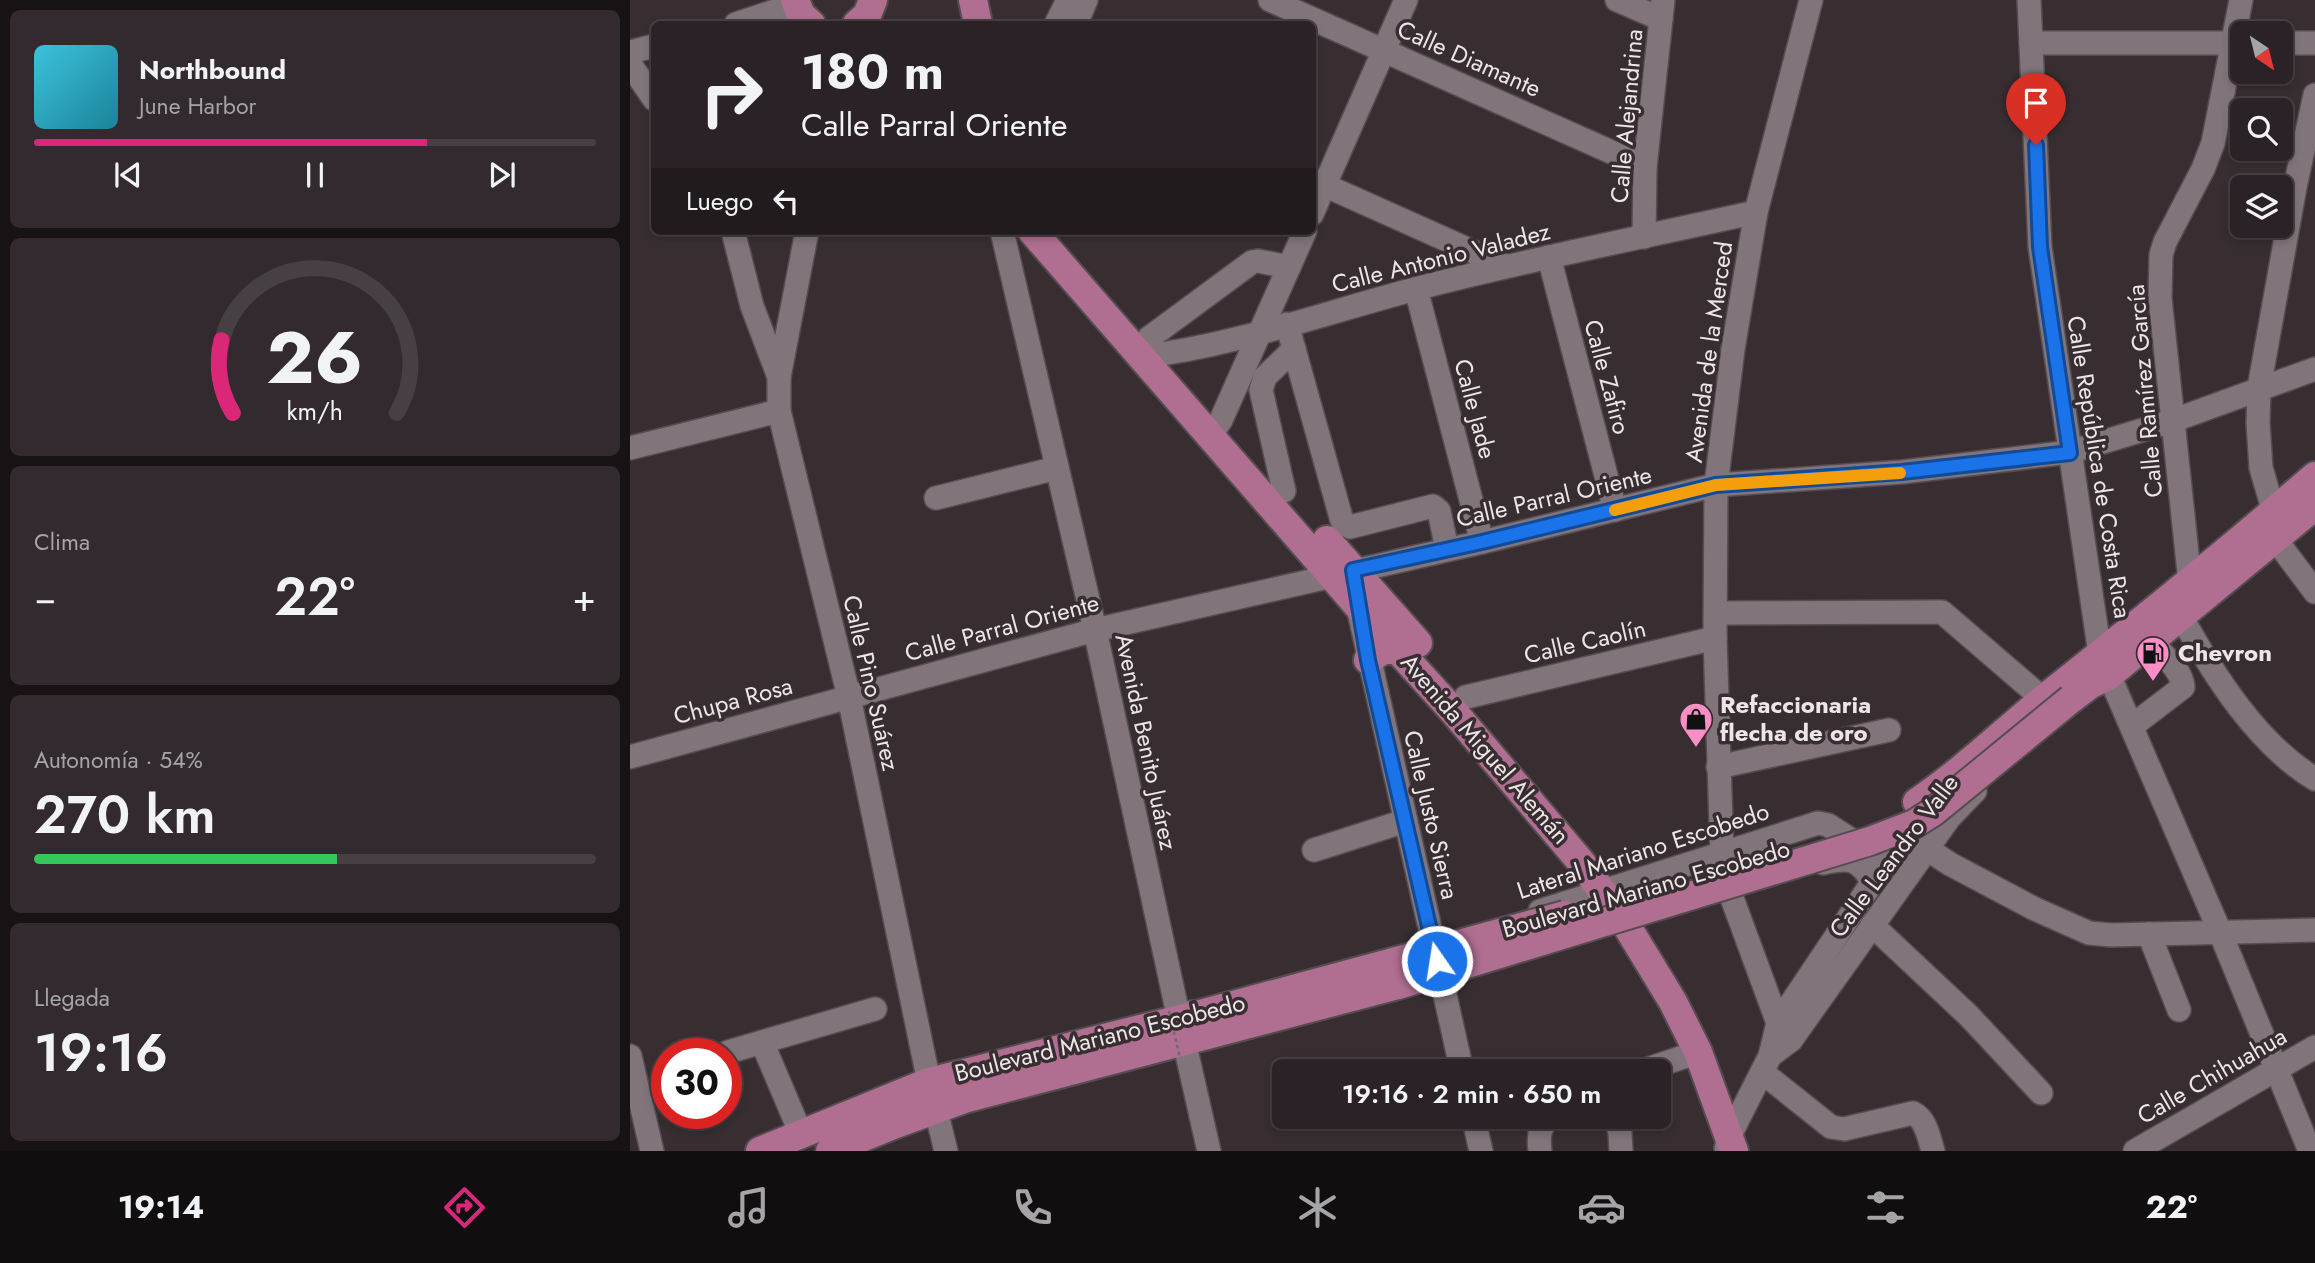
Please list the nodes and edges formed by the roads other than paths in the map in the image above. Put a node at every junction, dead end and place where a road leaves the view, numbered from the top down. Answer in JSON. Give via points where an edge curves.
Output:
{"nodes":[{"id":1,"x":959,"y":0,"type":"edge"},
{"id":2,"x":973,"y":0,"type":"edge"},
{"id":3,"x":1068,"y":0,"type":"edge"},
{"id":4,"x":1086,"y":0,"type":"edge"},
{"id":5,"x":1270,"y":0,"type":"edge"},
{"id":6,"x":1406,"y":0,"type":"edge"},
{"id":7,"x":1617,"y":0,"type":"edge"},
{"id":8,"x":1811,"y":0,"type":"edge"},
{"id":9,"x":2029,"y":0,"type":"edge"},
{"id":10,"x":2241,"y":0,"type":"edge"},
{"id":11,"x":1662,"y":9,"type":"edge"},
{"id":12,"x":801,"y":10,"type":"edge"},
{"id":13,"x":750,"y":21,"type":"edge"},
{"id":14,"x":962,"y":21,"type":"edge"},
{"id":15,"x":977,"y":21,"type":"edge"},
{"id":16,"x":1058,"y":21,"type":"edge"},
{"id":17,"x":1077,"y":21,"type":"edge"},
{"id":18,"x":2240,"y":21,"type":"edge"},
{"id":19,"x":2031,"y":43,"type":"junction"},
{"id":20,"x":2230,"y":43,"type":"edge"},
{"id":21,"x":2293,"y":43,"type":"edge"},
{"id":22,"x":2315,"y":43,"type":"edge"},
{"id":23,"x":651,"y":47,"type":"edge"},
{"id":24,"x":1383,"y":50,"type":"junction"},
{"id":25,"x":630,"y":52,"type":"edge"},
{"id":26,"x":630,"y":64,"type":"edge"},
{"id":27,"x":2230,"y":75,"type":"edge"},
{"id":28,"x":651,"y":95,"type":"edge"},
{"id":29,"x":2315,"y":95,"type":"edge"},
{"id":30,"x":1645,"y":167,"type":"junction"},
{"id":31,"x":1319,"y":182,"type":"edge"},
{"id":32,"x":1756,"y":212,"type":"junction"},
{"id":33,"x":734,"y":235,"type":"edge"},
{"id":34,"x":806,"y":235,"type":"edge"},
{"id":35,"x":1003,"y":235,"type":"edge"},
{"id":36,"x":1036,"y":235,"type":"edge"},
{"id":37,"x":1058,"y":235,"type":"edge"},
{"id":38,"x":1303,"y":235,"type":"edge"},
{"id":39,"x":1644,"y":237,"type":"junction"},
{"id":40,"x":1549,"y":257,"type":"junction"},
{"id":41,"x":1505,"y":266,"type":"junction"},
{"id":42,"x":1289,"y":267,"type":"junction"},
{"id":43,"x":1416,"y":289,"type":"junction"},
{"id":44,"x":1287,"y":324,"type":"junction"},
{"id":45,"x":1261,"y":332,"type":"junction"},
{"id":46,"x":1294,"y":349,"type":"junction"},
{"id":47,"x":1150,"y":350,"type":"junction"},
{"id":48,"x":2315,"y":369,"type":"edge"},
{"id":49,"x":779,"y":377,"type":"junction"},
{"id":50,"x":2259,"y":388,"type":"junction"},
{"id":51,"x":779,"y":411,"type":"junction"},
{"id":52,"x":2172,"y":421,"type":"junction"},
{"id":53,"x":1216,"y":428,"type":"junction"},
{"id":54,"x":630,"y":448,"type":"edge"},
{"id":55,"x":2070,"y":453,"type":"junction"},
{"id":56,"x":1057,"y":468,"type":"junction"},
{"id":57,"x":2315,"y":476,"type":"edge"},
{"id":58,"x":1716,"y":485,"type":"junction"},
{"id":59,"x":1284,"y":491,"type":"junction"},
{"id":60,"x":936,"y":498,"type":"dead end"},
{"id":61,"x":2315,"y":506,"type":"edge"},
{"id":62,"x":1615,"y":510,"type":"junction"},
{"id":63,"x":2274,"y":512,"type":"junction"},
{"id":64,"x":2276,"y":540,"type":"junction"},
{"id":65,"x":1482,"y":542,"type":"junction"},
{"id":66,"x":1447,"y":549,"type":"junction"},
{"id":67,"x":1348,"y":582,"type":"junction"},
{"id":68,"x":2190,"y":582,"type":"junction"},
{"id":69,"x":2315,"y":592,"type":"edge"},
{"id":70,"x":1716,"y":613,"type":"junction"},
{"id":71,"x":2181,"y":616,"type":"junction"},
{"id":72,"x":1095,"y":630,"type":"junction"},
{"id":73,"x":1715,"y":638,"type":"junction"},
{"id":74,"x":2151,"y":641,"type":"junction"},
{"id":75,"x":2199,"y":648,"type":"junction"},
{"id":76,"x":1399,"y":650,"type":"junction"},
{"id":77,"x":1368,"y":660,"type":"junction"},
{"id":78,"x":2104,"y":665,"type":"junction"},
{"id":79,"x":2174,"y":668,"type":"junction"},
{"id":80,"x":849,"y":696,"type":"junction"},
{"id":81,"x":1466,"y":697,"type":"junction"},
{"id":82,"x":2057,"y":699,"type":"junction"},
{"id":83,"x":2133,"y":726,"type":"junction"},
{"id":84,"x":1889,"y":730,"type":"dead end"},
{"id":85,"x":630,"y":757,"type":"edge"},
{"id":86,"x":1718,"y":767,"type":"junction"},
{"id":87,"x":2315,"y":779,"type":"edge"},
{"id":88,"x":1927,"y":795,"type":"junction"},
{"id":89,"x":1405,"y":821,"type":"junction"},
{"id":90,"x":1927,"y":849,"type":"junction"},
{"id":91,"x":1314,"y":850,"type":"dead end"},
{"id":92,"x":1722,"y":855,"type":"junction"},
{"id":93,"x":1889,"y":858,"type":"junction"},
{"id":94,"x":1873,"y":881,"type":"junction"},
{"id":95,"x":1609,"y":890,"type":"junction"},
{"id":96,"x":1729,"y":890,"type":"junction"},
{"id":97,"x":1632,"y":920,"type":"junction"},
{"id":98,"x":1872,"y":925,"type":"junction"},
{"id":99,"x":2315,"y":930,"type":"edge"},
{"id":100,"x":2220,"y":932,"type":"junction"},
{"id":101,"x":2149,"y":933,"type":"junction"},
{"id":102,"x":1433,"y":943,"type":"junction"},
{"id":103,"x":1403,"y":972,"type":"junction"},
{"id":104,"x":1441,"y":978,"type":"junction"},
{"id":105,"x":874,"y":1009,"type":"dead end"},
{"id":106,"x":2179,"y":1010,"type":"dead end"},
{"id":107,"x":1785,"y":1031,"type":"junction"},
{"id":108,"x":1183,"y":1033,"type":"junction"},
{"id":109,"x":762,"y":1042,"type":"junction"},
{"id":110,"x":2315,"y":1047,"type":"edge"},
{"id":111,"x":742,"y":1048,"type":"edge"},
{"id":112,"x":1698,"y":1052,"type":"junction"},
{"id":113,"x":630,"y":1056,"type":"edge"},
{"id":114,"x":1459,"y":1059,"type":"edge"},
{"id":115,"x":1671,"y":1061,"type":"edge"},
{"id":116,"x":1766,"y":1064,"type":"junction"},
{"id":117,"x":2276,"y":1069,"type":"junction"},
{"id":118,"x":2041,"y":1093,"type":"dead end"},
{"id":119,"x":933,"y":1095,"type":"junction"},
{"id":120,"x":635,"y":1103,"type":"edge"},
{"id":121,"x":1476,"y":1129,"type":"edge"},
{"id":122,"x":1540,"y":1129,"type":"edge"},
{"id":123,"x":1619,"y":1129,"type":"edge"},
{"id":124,"x":801,"y":1134,"type":"junction"},
{"id":125,"x":1736,"y":1141,"type":"edge"},
{"id":126,"x":652,"y":1151,"type":"edge"},
{"id":127,"x":760,"y":1151,"type":"edge"},
{"id":128,"x":830,"y":1151,"type":"edge"},
{"id":129,"x":946,"y":1151,"type":"edge"},
{"id":130,"x":1209,"y":1151,"type":"edge"},
{"id":131,"x":1481,"y":1151,"type":"edge"},
{"id":132,"x":1540,"y":1151,"type":"edge"},
{"id":133,"x":1621,"y":1151,"type":"edge"},
{"id":134,"x":1933,"y":1151,"type":"edge"},
{"id":135,"x":2135,"y":1151,"type":"edge"},
{"id":136,"x":2310,"y":1151,"type":"edge"}],
"edges":[{"from":1,"to":14,"type":"main road"},
{"from":2,"to":15,"type":"main road"},
{"from":3,"to":16,"type":"street"},
{"from":4,"to":17,"type":"street"},
{"from":5,"to":24,"type":"street","name":"Calle Diamante"},
{"from":6,"to":24,"type":"street"},
{"from":7,"to":11,"type":"street"},
{"from":8,"to":32,"type":"street","name":"Avenida de la Merced"},
{"from":9,"to":19,"type":"street","name":"Calle República de Costa Rica"},
{"from":10,"to":18,"type":"street","name":"Calle Ramírez García"},
{"from":11,"to":30,"type":"street","name":"Calle Alejandrina"},
{"from":12,"to":13,"type":"street"},
{"from":19,"to":20,"type":"street"},
{"from":19,"to":55,"type":"street","name":"Calle República de Costa Rica","via":[[2040,247]]},
{"from":21,"to":22,"type":"street"},
{"from":23,"to":25,"type":"street"},
{"from":24,"to":30,"type":"street","name":"Calle Diamante"},
{"from":24,"to":31,"type":"street"},
{"from":26,"to":28,"type":"street"},
{"from":27,"to":52,"type":"street","name":"Calle Ramírez García","via":[[2213,144],[2161,255],[2160,298]]},
{"from":29,"to":50,"type":"street"},
{"from":30,"to":39,"type":"street","name":"Calle Alejandrina"},
{"from":31,"to":41,"type":"street"},
{"from":32,"to":39,"type":"street","name":"Calle Antonio Valadez"},
{"from":32,"to":58,"type":"street","name":"Avenida de la Merced"},
{"from":33,"to":49,"type":"street","name":"Calle Pino Suárez","via":[[752,306]]},
{"from":34,"to":49,"type":"street"},
{"from":35,"to":56,"type":"street","name":"Avenida Benito Juárez"},
{"from":36,"to":47,"type":"main road","name":"Avenida Miguel Alemán"},
{"from":37,"to":47,"type":"main road","name":"Avenida Miguel Alemán"},
{"from":38,"to":42,"type":"street"},
{"from":39,"to":40,"type":"street","name":"Calle Antonio Valadez"},
{"from":40,"to":41,"type":"street","name":"Calle Antonio Valadez"},
{"from":40,"to":62,"type":"street","name":"Calle Zafiro"},
{"from":41,"to":43,"type":"street","name":"Calle Antonio Valadez"},
{"from":42,"to":45,"type":"street"},
{"from":42,"to":47,"type":"street","via":[[1252,262]]},
{"from":43,"to":44,"type":"street","name":"Calle Antonio Valadez"},
{"from":43,"to":65,"type":"street","name":"Calle Jade"},
{"from":44,"to":45,"type":"street","name":"Calle Antonio Valadez"},
{"from":44,"to":46,"type":"street"},
{"from":45,"to":47,"type":"street","name":"Calle Antonio Valadez"},
{"from":45,"to":53,"type":"street"},
{"from":46,"to":59,"type":"street","via":[[1265,377],[1261,390]]},
{"from":46,"to":66,"type":"street","via":[[1342,521],[1350,527],[1433,506],[1439,511]]},
{"from":47,"to":53,"type":"main road","name":"Avenida Miguel Alemán"},
{"from":48,"to":50,"type":"street","name":"Calle Parral Oriente"},
{"from":49,"to":51,"type":"street","name":"Calle Pino Suárez"},
{"from":50,"to":52,"type":"street","name":"Calle Parral Oriente"},
{"from":50,"to":63,"type":"street","via":[[2261,468]]},
{"from":51,"to":54,"type":"street"},
{"from":51,"to":80,"type":"street","name":"Calle Pino Suárez"},
{"from":52,"to":55,"type":"street","name":"Calle Parral Oriente"},
{"from":52,"to":68,"type":"street","name":"Calle Ramírez García"},
{"from":53,"to":59,"type":"main road","name":"Avenida Miguel Alemán"},
{"from":53,"to":67,"type":"main road","name":"Avenida Miguel Alemán"},
{"from":55,"to":58,"type":"street","name":"Calle Parral Oriente","via":[[1902,472]]},
{"from":55,"to":78,"type":"street","name":"Calle República de Costa Rica"},
{"from":56,"to":60,"type":"street"},
{"from":56,"to":72,"type":"street","name":"Avenida Benito Juárez"},
{"from":57,"to":63,"type":"main road","name":"Boulevard Mariano Escobedo"},
{"from":58,"to":62,"type":"street","name":"Calle Parral Oriente"},
{"from":58,"to":70,"type":"street","name":"Avenida de la Merced"},
{"from":59,"to":67,"type":"main road","name":"Avenida Miguel Alemán"},
{"from":61,"to":64,"type":"main road","name":"Boulevard Mariano Escobedo"},
{"from":62,"to":65,"type":"street","name":"Calle Parral Oriente"},
{"from":63,"to":68,"type":"main road","name":"Boulevard Mariano Escobedo"},
{"from":64,"to":69,"type":"street"},
{"from":64,"to":71,"type":"main road","name":"Boulevard Mariano Escobedo"},
{"from":65,"to":66,"type":"street","name":"Calle Parral Oriente"},
{"from":66,"to":67,"type":"street","name":"Calle Parral Oriente"},
{"from":67,"to":72,"type":"street","name":"Calle Parral Oriente"},
{"from":67,"to":76,"type":"main road","name":"Avenida Miguel Alemán"},
{"from":67,"to":77,"type":"street","name":"Calle Justo Sierra"},
{"from":67,"to":81,"type":"main road","name":"Avenida Miguel Alemán"},
{"from":67,"to":95,"type":"street","via":[[1517,772]]},
{"from":68,"to":78,"type":"main road","name":"Boulevard Mariano Escobedo"},
{"from":70,"to":73,"type":"street","name":"Avenida de la Merced"},
{"from":70,"to":82,"type":"street","via":[[1942,612]]},
{"from":71,"to":74,"type":"main road","name":"Boulevard Mariano Escobedo"},
{"from":71,"to":75,"type":"street"},
{"from":72,"to":80,"type":"street","name":"Calle Parral Oriente"},
{"from":72,"to":108,"type":"street","name":"Avenida Benito Juárez"},
{"from":73,"to":81,"type":"street","name":"Calle Caolín"},
{"from":73,"to":86,"type":"street","name":"Avenida de la Merced"},
{"from":74,"to":78,"type":"main road","name":"Boulevard Mariano Escobedo"},
{"from":74,"to":79,"type":"street"},
{"from":75,"to":79,"type":"street"},
{"from":75,"to":87,"type":"street","via":[[2238,706],[2269,741]]},
{"from":76,"to":77,"type":"main road","via":[[1383,650]]},
{"from":76,"to":95,"type":"main road","name":"Avenida Miguel Alemán"},
{"from":77,"to":89,"type":"street","name":"Calle Justo Sierra"},
{"from":78,"to":82,"type":"main road","name":"Boulevard Mariano Escobedo","via":[[2091,684]]},
{"from":78,"to":83,"type":"street","name":"Calle República de Costa Rica"},
{"from":78,"to":90,"type":"street","name":"Calle Leandro Valle","via":[[2077,705],[1992,775]]},
{"from":79,"to":83,"type":"street","via":[[2183,687]]},
{"from":80,"to":85,"type":"street","name":"Chupa Rosa"},
{"from":80,"to":119,"type":"street","name":"Calle Pino Suárez"},
{"from":81,"to":95,"type":"main road","name":"Avenida Miguel Alemán","via":[[1577,831]]},
{"from":82,"to":88,"type":"main road","name":"Boulevard Mariano Escobedo"},
{"from":82,"to":103,"type":"main road","name":"Boulevard Mariano Escobedo","bridge":true,"via":[[1951,799],[1914,824],[1871,841]]},
{"from":83,"to":100,"type":"street","name":"Calle República de Costa Rica"},
{"from":84,"to":86,"type":"street"},
{"from":86,"to":92,"type":"street","name":"Avenida de la Merced"},
{"from":88,"to":90,"type":"street","via":[[1921,827]]},
{"from":88,"to":93,"type":"street","name":"Calle Leandro Valle"},
{"from":88,"to":103,"type":"main road","name":"Boulevard Mariano Escobedo","bridge":true,"via":[[1857,828],[1718,866]]},
{"from":89,"to":91,"type":"street"},
{"from":89,"to":102,"type":"street","name":"Calle Justo Sierra"},
{"from":90,"to":98,"type":"street","name":"Calle Leandro Valle"},
{"from":90,"to":101,"type":"street","via":[[2089,933]]},
{"from":92,"to":93,"type":"street","name":"Lateral Mariano Escobedo","via":[[1818,823]]},
{"from":92,"to":95,"type":"street","name":"Lateral Mariano Escobedo"},
{"from":92,"to":96,"type":"street","name":"Avenida de la Merced"},
{"from":93,"to":94,"type":"street","name":"Calle Leandro Valle"},
{"from":94,"to":96,"type":"street","via":[[1861,864],[1839,859]]},
{"from":94,"to":107,"type":"street","name":"Calle Leandro Valle"},
{"from":95,"to":97,"type":"main road","name":"Avenida Miguel Alemán"},
{"from":95,"to":102,"type":"street","name":"Lateral Mariano Escobedo"},
{"from":96,"to":97,"type":"street"},
{"from":96,"to":107,"type":"street","name":"Avenida de la Merced"},
{"from":97,"to":104,"type":"street"},
{"from":97,"to":112,"type":"main road","name":"Avenida Miguel Alemán"},
{"from":97,"to":125,"type":"main road","name":"Avenida Miguel Alemán","via":[[1686,998],[1712,1052]]},
{"from":98,"to":107,"type":"street","name":"Calle Leandro Valle"},
{"from":98,"to":118,"type":"street","via":[[1969,1016]]},
{"from":99,"to":100,"type":"street"},
{"from":100,"to":101,"type":"street"},
{"from":100,"to":117,"type":"street","name":"Calle República de Costa Rica"},
{"from":101,"to":106,"type":"street"},
{"from":102,"to":103,"type":"street","name":"Lateral Mariano Escobedo"},
{"from":102,"to":104,"type":"street","name":"Calle Justo Sierra"},
{"from":103,"to":104,"type":"street"},
{"from":103,"to":108,"type":"main road","name":"Boulevard Mariano Escobedo"},
{"from":104,"to":114,"type":"street","name":"Calle Justo Sierra"},
{"from":105,"to":109,"type":"street"},
{"from":107,"to":116,"type":"street","name":"Calle Leandro Valle"},
{"from":108,"to":119,"type":"main road","name":"Boulevard Mariano Escobedo"},
{"from":108,"to":130,"type":"street","name":"Avenida Benito Juárez"},
{"from":109,"to":111,"type":"street"},
{"from":109,"to":124,"type":"street"},
{"from":110,"to":117,"type":"street","name":"Calle Chihuahua"},
{"from":112,"to":115,"type":"street"},
{"from":112,"to":125,"type":"main road","name":"Avenida Miguel Alemán"},
{"from":113,"to":120,"type":"street"},
{"from":116,"to":125,"type":"street","name":"Calle Leandro Valle"},
{"from":116,"to":134,"type":"street","via":[[1831,1127],[1844,1129],[1913,1113],[1922,1119]]},
{"from":117,"to":135,"type":"street","name":"Calle Chihuahua"},
{"from":117,"to":136,"type":"street","name":"Calle República de Costa Rica"},
{"from":119,"to":124,"type":"main road","name":"Boulevard Mariano Escobedo"},
{"from":119,"to":128,"type":"main road","name":"Boulevard Mariano Escobedo"},
{"from":119,"to":129,"type":"street","name":"Calle Pino Suárez"},
{"from":120,"to":126,"type":"street"},
{"from":121,"to":131,"type":"street"},
{"from":122,"to":132,"type":"street"},
{"from":123,"to":133,"type":"street"},
{"from":124,"to":127,"type":"main road","name":"Boulevard Mariano Escobedo"}]}
